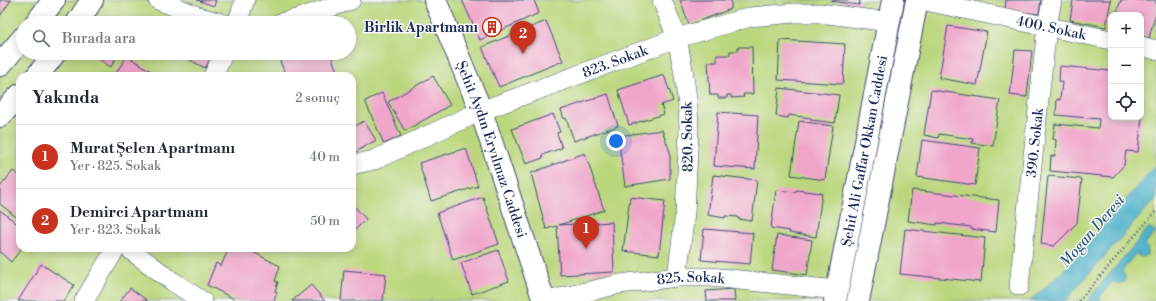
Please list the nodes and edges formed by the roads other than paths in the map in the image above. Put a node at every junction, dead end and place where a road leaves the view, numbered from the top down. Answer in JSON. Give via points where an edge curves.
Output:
{"nodes":[{"id":1,"x":54,"y":0,"type":"edge"},
{"id":2,"x":92,"y":0,"type":"edge"},
{"id":3,"x":158,"y":0,"type":"edge"},
{"id":4,"x":245,"y":0,"type":"edge"},
{"id":5,"x":351,"y":0,"type":"edge"},
{"id":6,"x":434,"y":0,"type":"edge"},
{"id":7,"x":662,"y":0,"type":"edge"},
{"id":8,"x":893,"y":0,"type":"edge"},
{"id":9,"x":917,"y":0,"type":"edge"},
{"id":10,"x":921,"y":0,"type":"edge"},
{"id":11,"x":1052,"y":0,"type":"edge"},
{"id":12,"x":41,"y":16,"type":"edge"},
{"id":13,"x":82,"y":16,"type":"edge"},
{"id":14,"x":197,"y":16,"type":"edge"},
{"id":15,"x":239,"y":16,"type":"edge"},
{"id":16,"x":306,"y":16,"type":"edge"},
{"id":17,"x":889,"y":22,"type":"junction"},
{"id":18,"x":1047,"y":26,"type":"junction"},
{"id":19,"x":677,"y":38,"type":"junction"},
{"id":20,"x":1108,"y":39,"type":"edge"},
{"id":21,"x":16,"y":46,"type":"edge"},
{"id":22,"x":1144,"y":47,"type":"edge"},
{"id":23,"x":1156,"y":50,"type":"edge"},
{"id":24,"x":50,"y":60,"type":"edge"},
{"id":25,"x":221,"y":60,"type":"edge"},
{"id":26,"x":0,"y":65,"type":"edge"},
{"id":27,"x":40,"y":72,"type":"edge"},
{"id":28,"x":215,"y":72,"type":"edge"},
{"id":29,"x":16,"y":99,"type":"edge"},
{"id":30,"x":481,"y":111,"type":"junction"},
{"id":31,"x":0,"y":116,"type":"edge"},
{"id":32,"x":356,"y":165,"type":"edge"},
{"id":33,"x":114,"y":252,"type":"edge"},
{"id":34,"x":133,"y":252,"type":"edge"},
{"id":35,"x":677,"y":277,"type":"junction"},
{"id":36,"x":836,"y":295,"type":"edge"},
{"id":37,"x":1020,"y":295,"type":"edge"},
{"id":38,"x":84,"y":301,"type":"edge"},
{"id":39,"x":202,"y":301,"type":"edge"},
{"id":40,"x":546,"y":301,"type":"edge"},
{"id":41,"x":858,"y":301,"type":"edge"}],
"edges":[{"from":1,"to":12,"type":"main road"},
{"from":2,"to":13,"type":"main road"},
{"from":3,"to":14,"type":"street"},
{"from":4,"to":15,"type":"street"},
{"from":5,"to":16,"type":"street"},
{"from":6,"to":30,"type":"main road","name":"Şehit Aydın Eryılmaz Caddesi"},
{"from":7,"to":19,"type":"street","name":"820. Sokak"},
{"from":8,"to":17,"type":"main road","name":"Şehit Ali Gaffar Okkan Caddesi"},
{"from":9,"to":41,"type":"main road","name":"Şehit Ali Gaffar Okkan Caddesi"},
{"from":10,"to":18,"type":"street","name":"400. Sokak"},
{"from":11,"to":18,"type":"street","name":"390. Sokak"},
{"from":17,"to":19,"type":"street","name":"823. Sokak","via":[[820,14],[774,14],[750,17]]},
{"from":17,"to":36,"type":"main road","name":"Şehit Ali Gaffar Okkan Caddesi"},
{"from":18,"to":20,"type":"street","name":"400. Sokak"},
{"from":18,"to":37,"type":"street","name":"390. Sokak"},
{"from":19,"to":30,"type":"street","name":"823. Sokak"},
{"from":19,"to":35,"type":"street","name":"820. Sokak","via":[[689,129],[686,207]]},
{"from":21,"to":26,"type":"main road"},
{"from":22,"to":23,"type":"street"},
{"from":24,"to":27,"type":"main road"},
{"from":25,"to":28,"type":"street"},
{"from":29,"to":31,"type":"main road"},
{"from":30,"to":32,"type":"street","name":"823. Sokak","via":[[374,160]]},
{"from":30,"to":40,"type":"main road","name":"Şehit Aydın Eryılmaz Caddesi"},
{"from":33,"to":38,"type":"street"},
{"from":34,"to":39,"type":"street"},
{"from":35,"to":36,"type":"street","name":"825. Sokak","via":[[710,277]]},
{"from":35,"to":40,"type":"street","name":"825. Sokak","via":[[620,284]]}]}
